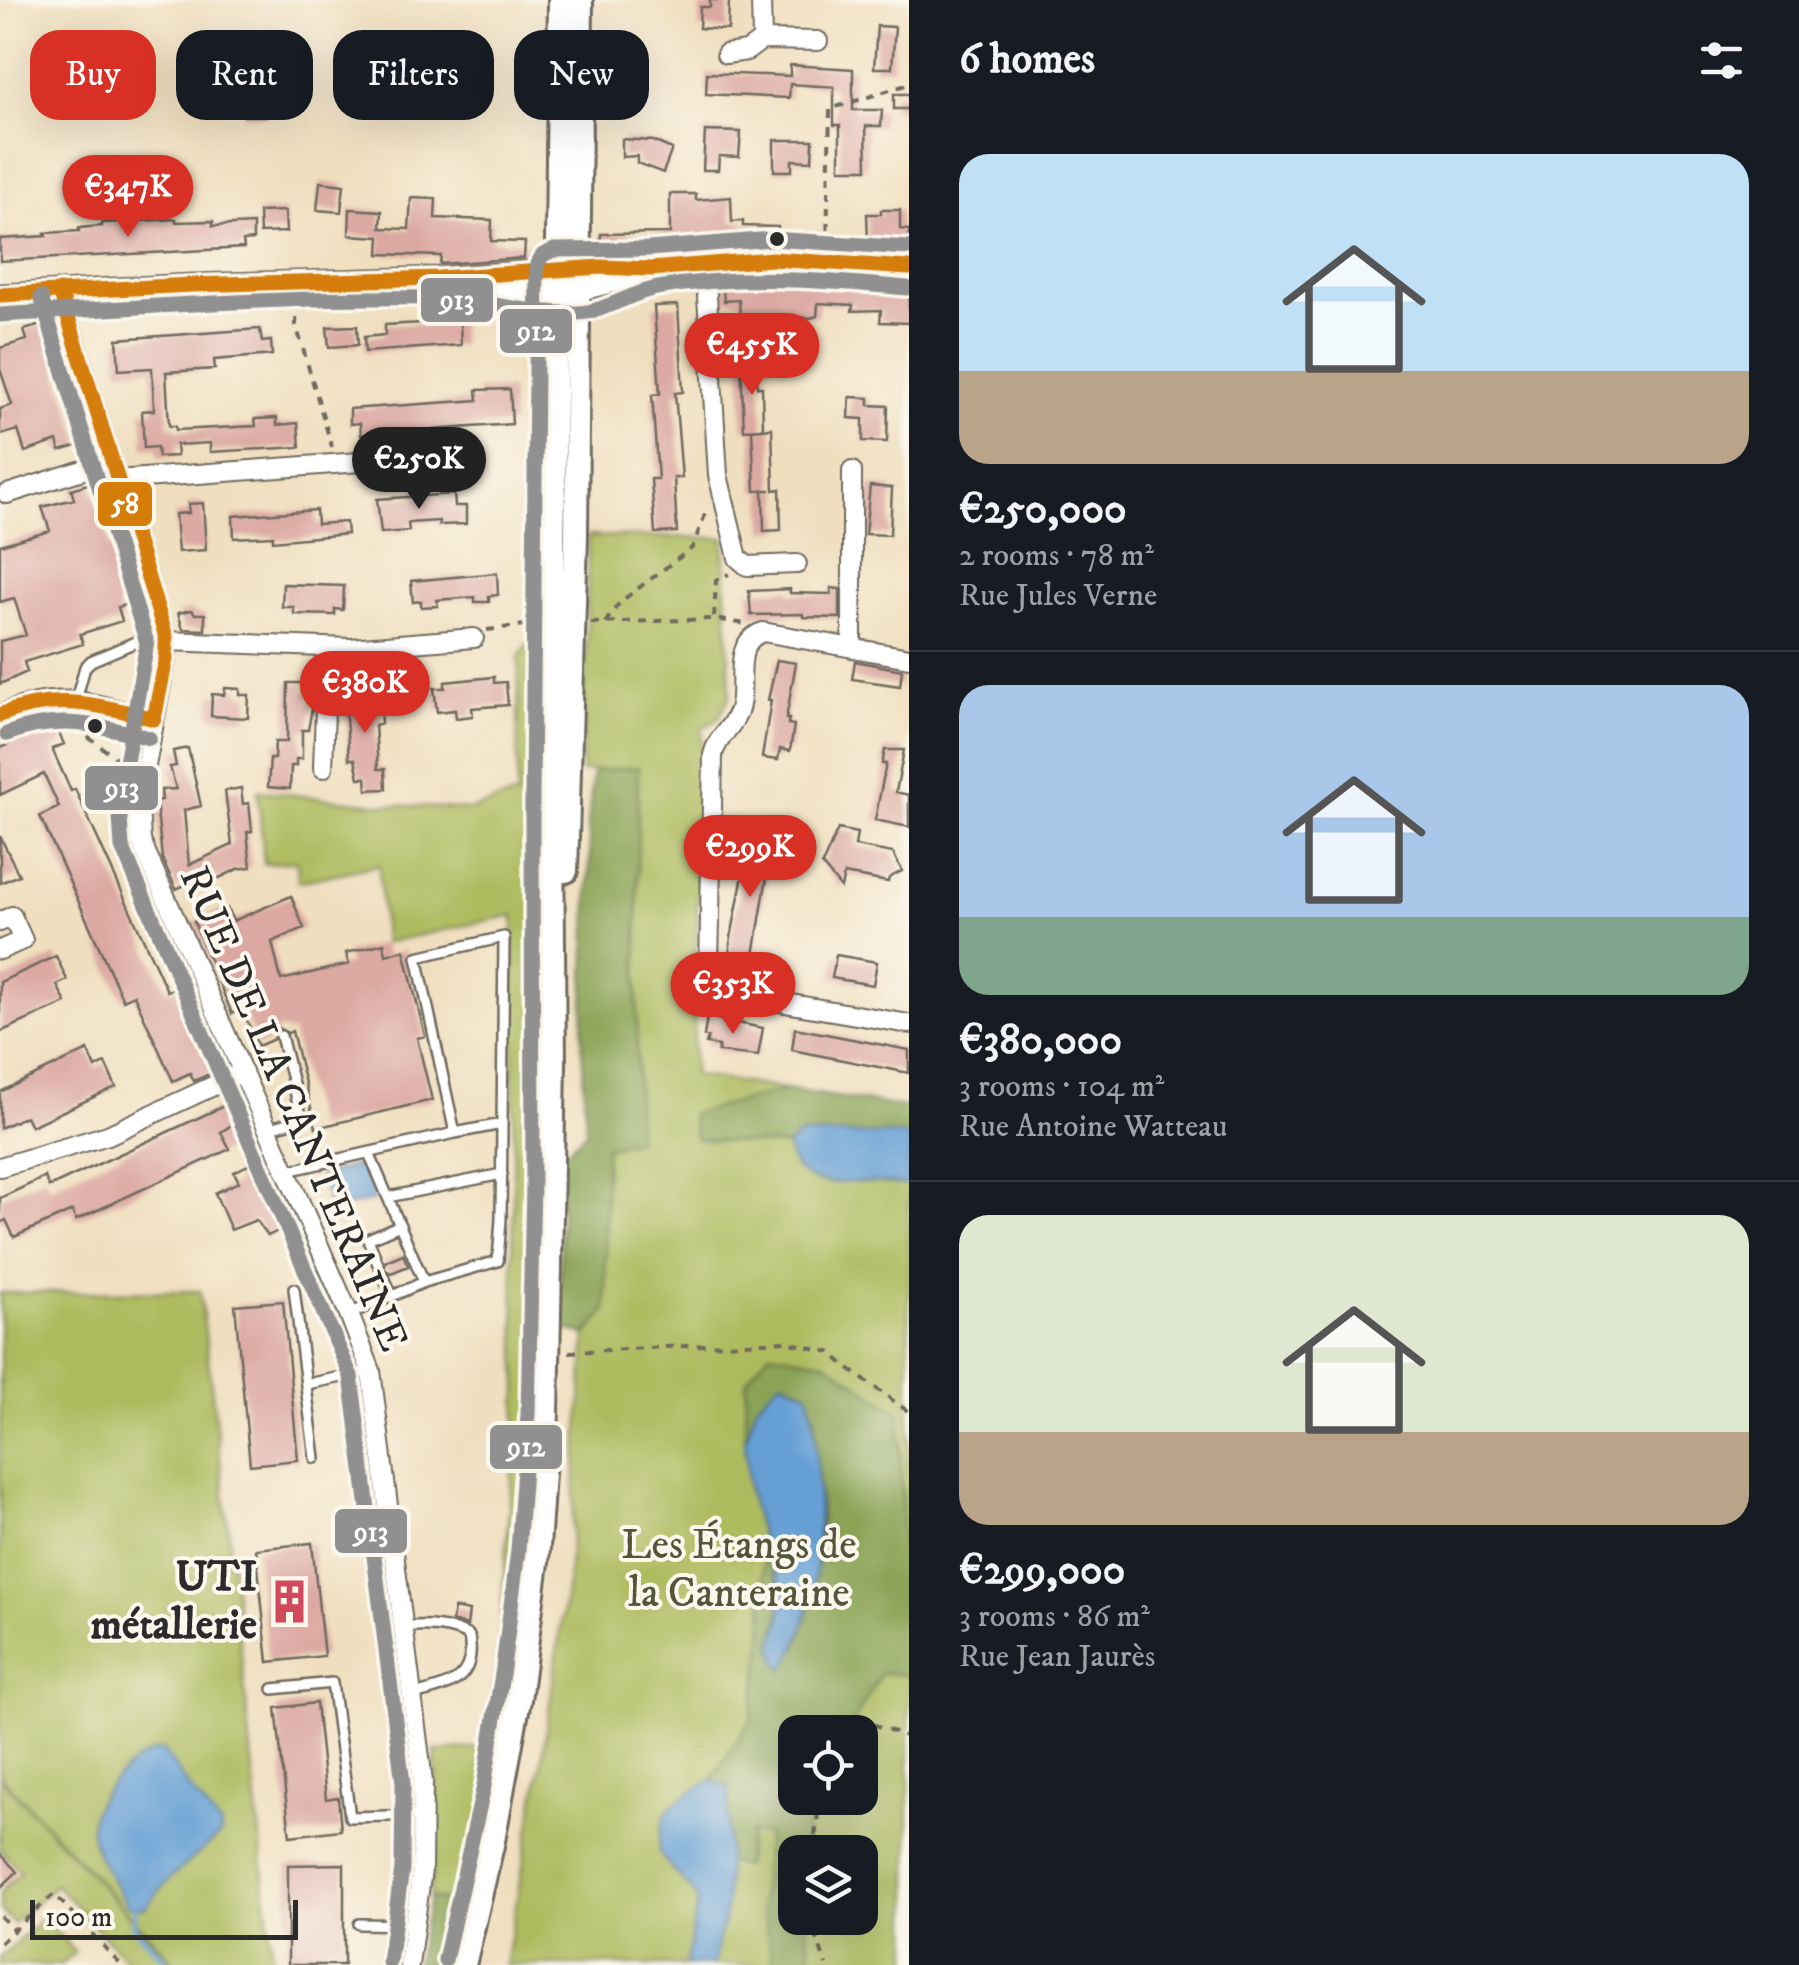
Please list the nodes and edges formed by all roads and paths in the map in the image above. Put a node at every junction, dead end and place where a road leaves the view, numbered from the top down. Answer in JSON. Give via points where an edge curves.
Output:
{"nodes":[{"id":1,"x":560,"y":0,"type":"edge"},
{"id":2,"x":582,"y":0,"type":"edge"},
{"id":3,"x":762,"y":0,"type":"edge"},
{"id":4,"x":762,"y":40,"type":"junction"},
{"id":5,"x":818,"y":41,"type":"dead end"},
{"id":6,"x":726,"y":54,"type":"dead end"},
{"id":7,"x":909,"y":84,"type":"edge"},
{"id":8,"x":828,"y":260,"type":"junction"},
{"id":9,"x":705,"y":264,"type":"junction"},
{"id":10,"x":909,"y":268,"type":"edge"},
{"id":11,"x":568,"y":281,"type":"junction"},
{"id":12,"x":297,"y":282,"type":"junction"},
{"id":13,"x":60,"y":292,"type":"junction"},
{"id":14,"x":0,"y":295,"type":"edge"},
{"id":15,"x":454,"y":455,"type":"dead end"},
{"id":16,"x":338,"y":464,"type":"junction"},
{"id":17,"x":113,"y":471,"type":"junction"},
{"id":18,"x":852,"y":472,"type":"dead end"},
{"id":19,"x":718,"y":475,"type":"junction"},
{"id":20,"x":6,"y":494,"type":"dead end"},
{"id":21,"x":798,"y":564,"type":"dead end"},
{"id":22,"x":747,"y":566,"type":"junction"},
{"id":23,"x":563,"y":615,"type":"junction"},
{"id":24,"x":714,"y":619,"type":"junction"},
{"id":25,"x":605,"y":623,"type":"junction"},
{"id":26,"x":763,"y":632,"type":"junction"},
{"id":27,"x":474,"y":638,"type":"joint"},
{"id":28,"x":166,"y":639,"type":"junction"},
{"id":29,"x":328,"y":648,"type":"junction"},
{"id":30,"x":852,"y":648,"type":"junction"},
{"id":31,"x":909,"y":658,"type":"edge"},
{"id":32,"x":38,"y":700,"type":"junction"},
{"id":33,"x":76,"y":700,"type":"junction"},
{"id":34,"x":0,"y":716,"type":"edge"},
{"id":35,"x":154,"y":719,"type":"junction"},
{"id":36,"x":323,"y":768,"type":"dead end"},
{"id":37,"x":144,"y":772,"type":"junction"},
{"id":38,"x":0,"y":922,"type":"edge"},
{"id":39,"x":0,"y":950,"type":"edge"},
{"id":40,"x":909,"y":1024,"type":"edge"},
{"id":41,"x":281,"y":1036,"type":"dead end"},
{"id":42,"x":243,"y":1072,"type":"junction"},
{"id":43,"x":502,"y":1124,"type":"junction"},
{"id":44,"x":267,"y":1129,"type":"junction"},
{"id":45,"x":455,"y":1133,"type":"junction"},
{"id":46,"x":369,"y":1153,"type":"junction"},
{"id":47,"x":0,"y":1167,"type":"edge"},
{"id":48,"x":284,"y":1171,"type":"junction"},
{"id":49,"x":502,"y":1174,"type":"junction"},
{"id":50,"x":388,"y":1197,"type":"junction"},
{"id":51,"x":400,"y":1224,"type":"junction"},
{"id":52,"x":378,"y":1264,"type":"dead end"},
{"id":53,"x":384,"y":1276,"type":"dead end"},
{"id":54,"x":424,"y":1282,"type":"junction"},
{"id":55,"x":294,"y":1289,"type":"dead end"},
{"id":56,"x":392,"y":1296,"type":"junction"},
{"id":57,"x":349,"y":1314,"type":"junction"},
{"id":58,"x":549,"y":1352,"type":"junction"},
{"id":59,"x":370,"y":1371,"type":"junction"},
{"id":60,"x":306,"y":1384,"type":"junction"},
{"id":61,"x":909,"y":1412,"type":"edge"},
{"id":62,"x":315,"y":1458,"type":"dead end"},
{"id":63,"x":405,"y":1627,"type":"junction"},
{"id":64,"x":273,"y":1689,"type":"dead end"},
{"id":65,"x":414,"y":1694,"type":"junction"},
{"id":66,"x":878,"y":1725,"type":"edge"},
{"id":67,"x":909,"y":1737,"type":"edge"},
{"id":68,"x":424,"y":1816,"type":"junction"},
{"id":69,"x":0,"y":1916,"type":"edge"},
{"id":70,"x":358,"y":1924,"type":"dead end"},
{"id":71,"x":416,"y":1926,"type":"junction"},
{"id":72,"x":14,"y":1930,"type":"junction"},
{"id":73,"x":816,"y":1935,"type":"edge"},
{"id":74,"x":0,"y":1943,"type":"edge"},
{"id":75,"x":121,"y":1965,"type":"edge"},
{"id":76,"x":409,"y":1965,"type":"edge"},
{"id":77,"x":464,"y":1965,"type":"edge"},
{"id":78,"x":826,"y":1965,"type":"edge"}],
"edges":[{"from":1,"to":11,"type":"main road"},
{"from":2,"to":11,"type":"main road"},
{"from":3,"to":4,"type":"street"},
{"from":4,"to":5,"type":"street"},
{"from":4,"to":6,"type":"street"},
{"from":7,"to":8,"type":"path","via":[[830,109]]},
{"from":8,"to":9,"type":"street"},
{"from":8,"to":10,"type":"street"},
{"from":9,"to":11,"type":"street"},
{"from":9,"to":19,"type":"street"},
{"from":11,"to":12,"type":"street"},
{"from":11,"to":23,"type":"main road"},
{"from":12,"to":13,"type":"street"},
{"from":12,"to":16,"type":"path","via":[[296,325]]},
{"from":13,"to":14,"type":"street"},
{"from":13,"to":17,"type":"street"},
{"from":15,"to":16,"type":"street"},
{"from":16,"to":17,"type":"street"},
{"from":17,"to":20,"type":"street"},
{"from":17,"to":28,"type":"street"},
{"from":18,"to":30,"type":"street"},
{"from":19,"to":22,"type":"street","via":[[738,558]]},
{"from":19,"to":25,"type":"path","via":[[692,548],[620,602]]},
{"from":21,"to":22,"type":"street"},
{"from":22,"to":24,"type":"path","via":[[716,580]]},
{"from":23,"to":25,"type":"path"},
{"from":23,"to":27,"type":"path","via":[[541,614],[524,626],[490,629]]},
{"from":23,"to":58,"type":"main road","via":[[569,805],[554,1064]]},
{"from":24,"to":25,"type":"path"},
{"from":24,"to":26,"type":"path"},
{"from":26,"to":30,"type":"street"},
{"from":26,"to":40,"type":"street","via":[[745,647],[740,707],[712,755],[710,978],[726,992]]},
{"from":27,"to":29,"type":"street"},
{"from":28,"to":29,"type":"street"},
{"from":28,"to":33,"type":"lane","via":[[147,636],[90,661]]},
{"from":28,"to":35,"type":"street","name":"RUE DE LA CANTERAINE"},
{"from":29,"to":36,"type":"street"},
{"from":30,"to":31,"type":"street"},
{"from":32,"to":33,"type":"street"},
{"from":32,"to":34,"type":"street"},
{"from":32,"to":37,"type":"path","via":[[132,770]]},
{"from":33,"to":35,"type":"street"},
{"from":35,"to":37,"type":"street","name":"RUE DE LA CANTERAINE"},
{"from":37,"to":42,"type":"street","name":"RUE DE LA CANTERAINE","via":[[138,819],[146,855],[219,1000]]},
{"from":38,"to":39,"type":"street","via":[[12,916],[23,940]]},
{"from":41,"to":44,"type":"lane","via":[[302,1118]]},
{"from":42,"to":44,"type":"street","name":"RUE DE LA CANTERAINE"},
{"from":42,"to":47,"type":"street","via":[[96,1139]]},
{"from":43,"to":45,"type":"lane"},
{"from":43,"to":45,"type":"lane","via":[[504,937],[417,957]]},
{"from":43,"to":49,"type":"lane"},
{"from":44,"to":48,"type":"street","name":"RUE DE LA CANTERAINE"},
{"from":45,"to":46,"type":"lane"},
{"from":46,"to":48,"type":"lane"},
{"from":46,"to":50,"type":"lane"},
{"from":48,"to":57,"type":"street","name":"RUE DE LA CANTERAINE"},
{"from":49,"to":50,"type":"lane"},
{"from":49,"to":54,"type":"lane","via":[[498,1261]]},
{"from":50,"to":51,"type":"lane"},
{"from":51,"to":52,"type":"lane","via":[[368,1239]]},
{"from":51,"to":54,"type":"lane"},
{"from":53,"to":56,"type":"lane"},
{"from":54,"to":56,"type":"lane"},
{"from":55,"to":60,"type":"lane"},
{"from":56,"to":57,"type":"lane"},
{"from":57,"to":59,"type":"street","name":"RUE DE LA CANTERAINE"},
{"from":58,"to":61,"type":"path","via":[[783,1341],[830,1352]]},
{"from":58,"to":77,"type":"main road","via":[[524,1668]]},
{"from":59,"to":60,"type":"lane"},
{"from":59,"to":63,"type":"street","name":"RUE DE LA CANTERAINE"},
{"from":60,"to":62,"type":"lane"},
{"from":63,"to":65,"type":"street","name":"RUE DE LA CANTERAINE"},
{"from":63,"to":65,"type":"lane","via":[[460,1631],[471,1643],[459,1680]]},
{"from":64,"to":68,"type":"lane","via":[[332,1683],[350,1817]]},
{"from":65,"to":68,"type":"street","name":"RUE DE LA CANTERAINE"},
{"from":66,"to":67,"type":"path"},
{"from":68,"to":71,"type":"street","name":"RUE DE LA CANTERAINE"},
{"from":69,"to":72,"type":"path"},
{"from":70,"to":71,"type":"lane"},
{"from":71,"to":76,"type":"street","name":"RUE DE LA CANTERAINE"},
{"from":72,"to":74,"type":"path"},
{"from":72,"to":75,"type":"path","via":[[54,1894]]},
{"from":73,"to":78,"type":"path"}]}
